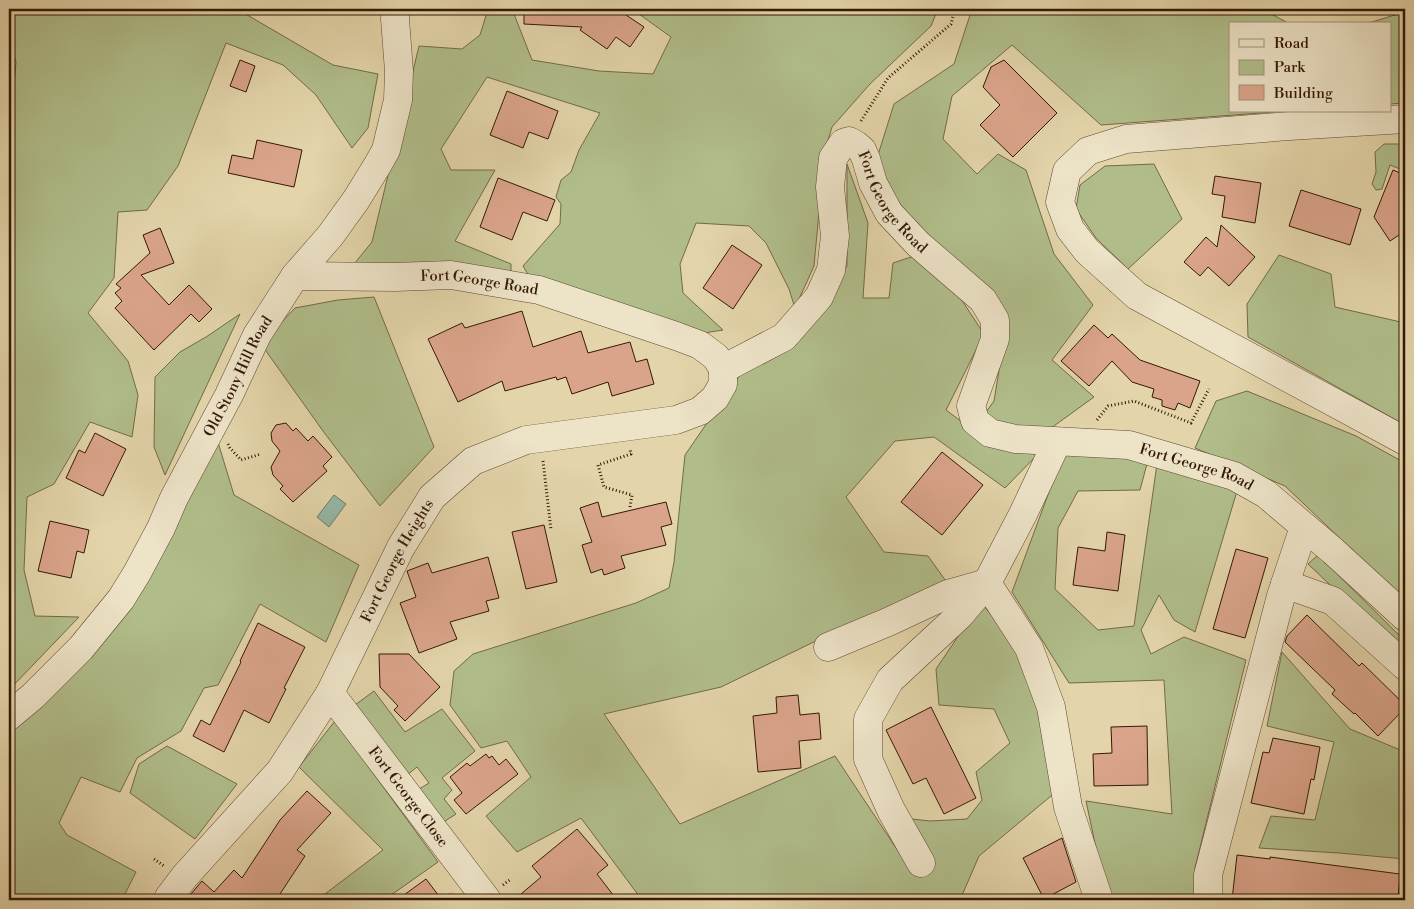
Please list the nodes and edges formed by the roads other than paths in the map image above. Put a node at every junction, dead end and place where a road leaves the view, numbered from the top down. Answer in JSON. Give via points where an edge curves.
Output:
{"nodes":[{"id":1,"x":396,"y":9,"type":"edge"},
{"id":2,"x":1405,"y":119,"type":"edge"},
{"id":3,"x":295,"y":276,"type":"junction"},
{"id":4,"x":723,"y":369,"type":"junction"},
{"id":5,"x":1405,"y":441,"type":"edge"},
{"id":6,"x":1068,"y":442,"type":"junction"},
{"id":7,"x":1304,"y":527,"type":"junction"},
{"id":8,"x":987,"y":582,"type":"junction"},
{"id":9,"x":1285,"y":584,"type":"junction"},
{"id":10,"x":1405,"y":617,"type":"edge"},
{"id":11,"x":828,"y":647,"type":"dead end"},
{"id":12,"x":1405,"y":666,"type":"edge"},
{"id":13,"x":330,"y":693,"type":"junction"},
{"id":14,"x":9,"y":716,"type":"edge"},
{"id":15,"x":921,"y":863,"type":"dead end"},
{"id":16,"x":168,"y":900,"type":"edge"},
{"id":17,"x":487,"y":900,"type":"edge"},
{"id":18,"x":1099,"y":900,"type":"edge"},
{"id":19,"x":1208,"y":900,"type":"edge"}],
"edges":[{"from":1,"to":3,"type":"street","name":"Old Stony Hill Road","via":[[400,84],[386,150],[351,207]]},
{"from":2,"to":5,"type":"street","via":[[1126,139],[1088,151],[1067,171],[1060,202],[1070,230],[1087,251],[1137,296]]},
{"from":3,"to":4,"type":"street","name":"Fort George Road","via":[[451,275],[539,290],[700,345],[716,357]]},
{"from":3,"to":14,"type":"street","name":"Old Stony Hill Road","via":[[257,336],[161,528],[121,599],[81,648]]},
{"from":4,"to":6,"type":"street","name":"Fort George Road","via":[[784,337],[819,297],[831,270],[835,236],[830,187],[833,158],[843,143],[849,141],[862,150],[873,183],[889,213],[918,244],[983,300],[995,320],[995,339],[971,406],[976,421],[990,433],[1015,439]]},
{"from":4,"to":13,"type":"street","name":"Fort George Heights","via":[[723,384],[715,398],[700,411],[676,420],[526,440],[473,461],[432,497],[401,547]]},
{"from":6,"to":7,"type":"street","name":"Fort George Road","via":[[1129,445],[1234,476],[1266,494]]},
{"from":6,"to":8,"type":"street","via":[[1023,514]]},
{"from":7,"to":9,"type":"street"},
{"from":7,"to":10,"type":"street","name":"Fort George Road"},
{"from":8,"to":11,"type":"street","via":[[948,594]]},
{"from":8,"to":15,"type":"street","via":[[960,614],[890,680],[868,719],[868,759],[891,810]]},
{"from":8,"to":18,"type":"street","via":[[1028,648],[1051,707],[1068,807]]},
{"from":9,"to":12,"type":"street","via":[[1333,602]]},
{"from":9,"to":19,"type":"street","via":[[1208,875]]},
{"from":13,"to":16,"type":"street","name":"Fort George Heights","via":[[280,771],[185,876]]},
{"from":13,"to":17,"type":"street","name":"Fort George Close"}]}
